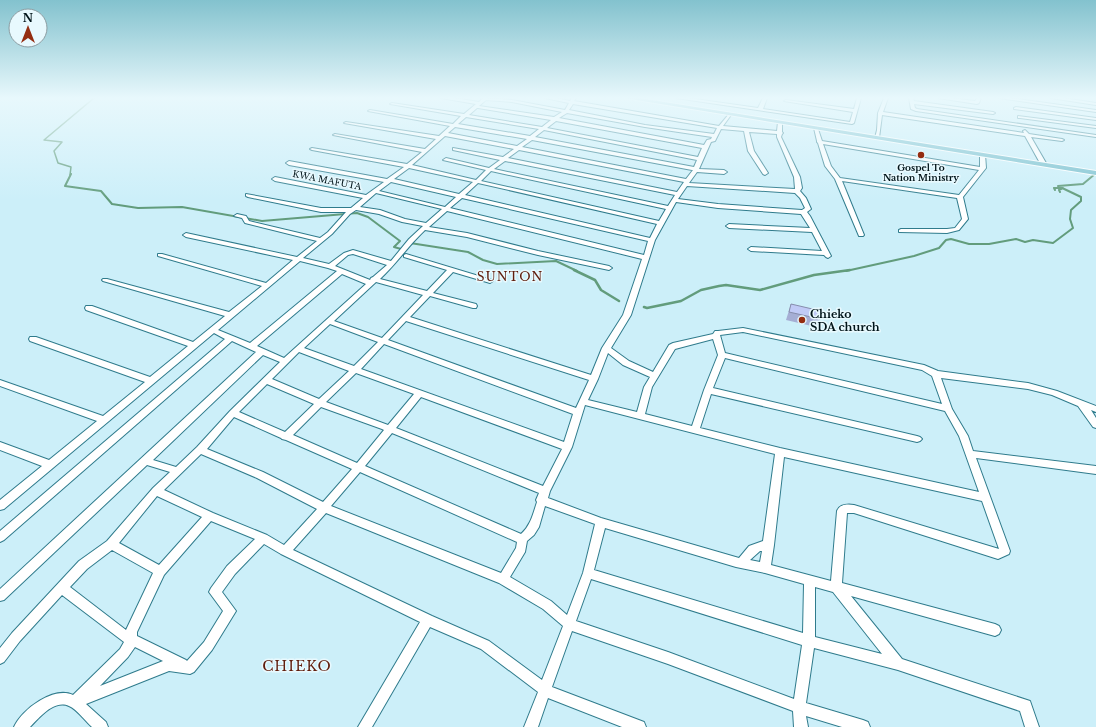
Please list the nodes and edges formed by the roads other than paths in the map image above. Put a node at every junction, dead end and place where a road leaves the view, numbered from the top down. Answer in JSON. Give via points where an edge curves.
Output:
{"nodes":[{"id":1,"x":402,"y":132,"type":"edge"},
{"id":2,"x":495,"y":132,"type":"edge"},
{"id":3,"x":538,"y":132,"type":"edge"},
{"id":4,"x":562,"y":132,"type":"edge"},
{"id":5,"x":624,"y":132,"type":"edge"},
{"id":6,"x":687,"y":132,"type":"edge"},
{"id":7,"x":717,"y":132,"type":"edge"},
{"id":8,"x":746,"y":132,"type":"edge"},
{"id":9,"x":768,"y":132,"type":"edge"},
{"id":10,"x":817,"y":132,"type":"edge"},
{"id":11,"x":836,"y":132,"type":"edge"},
{"id":12,"x":878,"y":132,"type":"edge"},
{"id":13,"x":1006,"y":132,"type":"edge"},
{"id":14,"x":1025,"y":132,"type":"edge"},
{"id":15,"x":1067,"y":132,"type":"edge"},
{"id":16,"x":781,"y":133,"type":"joint"},
{"id":17,"x":445,"y":134,"type":"joint"},
{"id":18,"x":335,"y":135,"type":"dead end"},
{"id":19,"x":1026,"y":135,"type":"junction"},
{"id":20,"x":715,"y":136,"type":"junction"},
{"id":21,"x":1096,"y":136,"type":"edge"},
{"id":22,"x":440,"y":138,"type":"junction"},
{"id":23,"x":531,"y":138,"type":"junction"},
{"id":24,"x":876,"y":138,"type":"junction"},
{"id":25,"x":1062,"y":140,"type":"dead end"},
{"id":26,"x":820,"y":142,"type":"junction"},
{"id":27,"x":705,"y":147,"type":"junction"},
{"id":28,"x":518,"y":148,"type":"junction"},
{"id":29,"x":312,"y":149,"type":"dead end"},
{"id":30,"x":455,"y":149,"type":"dead end"},
{"id":31,"x":425,"y":151,"type":"junction"},
{"id":32,"x":983,"y":155,"type":"junction"},
{"id":33,"x":505,"y":159,"type":"junction"},
{"id":34,"x":700,"y":159,"type":"junction"},
{"id":35,"x":446,"y":160,"type":"dead end"},
{"id":36,"x":289,"y":163,"type":"dead end"},
{"id":37,"x":1043,"y":163,"type":"junction"},
{"id":38,"x":406,"y":166,"type":"junction"},
{"id":39,"x":491,"y":169,"type":"junction"},
{"id":40,"x":981,"y":169,"type":"junction"},
{"id":41,"x":696,"y":170,"type":"junction"},
{"id":42,"x":724,"y":172,"type":"dead end"},
{"id":43,"x":765,"y":173,"type":"dead end"},
{"id":44,"x":1095,"y":173,"type":"edge"},
{"id":45,"x":275,"y":179,"type":"dead end"},
{"id":46,"x":390,"y":180,"type":"junction"},
{"id":47,"x":838,"y":180,"type":"junction"},
{"id":48,"x":477,"y":182,"type":"junction"},
{"id":49,"x":687,"y":183,"type":"junction"},
{"id":50,"x":374,"y":191,"type":"junction"},
{"id":51,"x":797,"y":191,"type":"junction"},
{"id":52,"x":678,"y":194,"type":"junction"},
{"id":53,"x":248,"y":195,"type":"dead end"},
{"id":54,"x":462,"y":195,"type":"junction"},
{"id":55,"x":367,"y":197,"type":"junction"},
{"id":56,"x":960,"y":197,"type":"junction"},
{"id":57,"x":674,"y":200,"type":"junction"},
{"id":58,"x":669,"y":208,"type":"junction"},
{"id":59,"x":447,"y":209,"type":"junction"},
{"id":60,"x":351,"y":211,"type":"junction"},
{"id":61,"x":803,"y":212,"type":"junction"},
{"id":62,"x":237,"y":216,"type":"dead end"},
{"id":63,"x":661,"y":223,"type":"junction"},
{"id":64,"x":426,"y":226,"type":"junction"},
{"id":65,"x":729,"y":226,"type":"dead end"},
{"id":66,"x":814,"y":230,"type":"junction"},
{"id":67,"x":901,"y":231,"type":"dead end"},
{"id":68,"x":186,"y":235,"type":"dead end"},
{"id":69,"x":861,"y":235,"type":"dead end"},
{"id":70,"x":321,"y":240,"type":"junction"},
{"id":71,"x":652,"y":240,"type":"junction"},
{"id":72,"x":751,"y":249,"type":"dead end"},
{"id":73,"x":160,"y":255,"type":"dead end"},
{"id":74,"x":406,"y":256,"type":"dead end"},
{"id":75,"x":648,"y":258,"type":"junction"},
{"id":76,"x":298,"y":259,"type":"junction"},
{"id":77,"x":392,"y":264,"type":"junction"},
{"id":78,"x":330,"y":266,"type":"junction"},
{"id":79,"x":609,"y":268,"type":"dead end"},
{"id":80,"x":451,"y":270,"type":"junction"},
{"id":81,"x":340,"y":272,"type":"junction"},
{"id":82,"x":105,"y":280,"type":"dead end"},
{"id":83,"x":371,"y":281,"type":"junction"},
{"id":84,"x":490,"y":281,"type":"dead end"},
{"id":85,"x":266,"y":285,"type":"junction"},
{"id":86,"x":427,"y":294,"type":"junction"},
{"id":87,"x":472,"y":306,"type":"dead end"},
{"id":88,"x":89,"y":308,"type":"dead end"},
{"id":89,"x":230,"y":314,"type":"junction"},
{"id":90,"x":404,"y":318,"type":"junction"},
{"id":91,"x":328,"y":321,"type":"junction"},
{"id":92,"x":212,"y":330,"type":"junction"},
{"id":93,"x":716,"y":336,"type":"junction"},
{"id":94,"x":231,"y":338,"type":"junction"},
{"id":95,"x":33,"y":339,"type":"dead end"},
{"id":96,"x":383,"y":341,"type":"junction"},
{"id":97,"x":194,"y":345,"type":"junction"},
{"id":98,"x":252,"y":346,"type":"junction"},
{"id":99,"x":606,"y":348,"type":"junction"},
{"id":100,"x":298,"y":349,"type":"junction"},
{"id":101,"x":262,"y":351,"type":"junction"},
{"id":102,"x":722,"y":355,"type":"junction"},
{"id":103,"x":285,"y":361,"type":"junction"},
{"id":104,"x":355,"y":370,"type":"junction"},
{"id":105,"x":936,"y":374,"type":"junction"},
{"id":106,"x":653,"y":375,"type":"junction"},
{"id":107,"x":594,"y":379,"type":"junction"},
{"id":108,"x":151,"y":380,"type":"junction"},
{"id":109,"x":266,"y":380,"type":"junction"},
{"id":110,"x":0,"y":383,"type":"edge"},
{"id":111,"x":708,"y":390,"type":"junction"},
{"id":112,"x":419,"y":394,"type":"junction"},
{"id":113,"x":584,"y":402,"type":"junction"},
{"id":114,"x":319,"y":403,"type":"junction"},
{"id":115,"x":1081,"y":403,"type":"junction"},
{"id":116,"x":948,"y":409,"type":"junction"},
{"id":117,"x":1096,"y":409,"type":"edge"},
{"id":118,"x":578,"y":412,"type":"junction"},
{"id":119,"x":233,"y":413,"type":"junction"},
{"id":120,"x":640,"y":416,"type":"junction"},
{"id":121,"x":105,"y":420,"type":"junction"},
{"id":122,"x":1096,"y":425,"type":"edge"},
{"id":123,"x":389,"y":430,"type":"junction"},
{"id":124,"x":694,"y":430,"type":"junction"},
{"id":125,"x":285,"y":437,"type":"junction"},
{"id":126,"x":917,"y":439,"type":"dead end"},
{"id":127,"x":0,"y":446,"type":"edge"},
{"id":128,"x":567,"y":447,"type":"junction"},
{"id":129,"x":200,"y":450,"type":"junction"},
{"id":130,"x":780,"y":452,"type":"junction"},
{"id":131,"x":970,"y":454,"type":"junction"},
{"id":132,"x":145,"y":461,"type":"junction"},
{"id":133,"x":51,"y":465,"type":"junction"},
{"id":134,"x":357,"y":468,"type":"junction"},
{"id":135,"x":1096,"y":470,"type":"edge"},
{"id":136,"x":178,"y":471,"type":"junction"},
{"id":137,"x":156,"y":491,"type":"junction"},
{"id":138,"x":543,"y":495,"type":"junction"},
{"id":139,"x":986,"y":498,"type":"junction"},
{"id":140,"x":0,"y":506,"type":"edge"},
{"id":141,"x":323,"y":507,"type":"junction"},
{"id":142,"x":209,"y":516,"type":"junction"},
{"id":143,"x":601,"y":522,"type":"junction"},
{"id":144,"x":0,"y":537,"type":"edge"},
{"id":145,"x":263,"y":538,"type":"junction"},
{"id":146,"x":522,"y":539,"type":"junction"},
{"id":147,"x":111,"y":544,"type":"junction"},
{"id":148,"x":769,"y":545,"type":"junction"},
{"id":149,"x":285,"y":551,"type":"junction"},
{"id":150,"x":742,"y":563,"type":"junction"},
{"id":151,"x":764,"y":568,"type":"junction"},
{"id":152,"x":160,"y":571,"type":"junction"},
{"id":153,"x":588,"y":573,"type":"junction"},
{"id":154,"x":503,"y":579,"type":"junction"},
{"id":155,"x":810,"y":580,"type":"junction"},
{"id":156,"x":836,"y":587,"type":"junction"},
{"id":157,"x":62,"y":588,"type":"junction"},
{"id":158,"x":0,"y":596,"type":"edge"},
{"id":159,"x":428,"y":620,"type":"junction"},
{"id":160,"x":569,"y":624,"type":"junction"},
{"id":161,"x":995,"y":630,"type":"dead end"},
{"id":162,"x":131,"y":639,"type":"junction"},
{"id":163,"x":809,"y":641,"type":"junction"},
{"id":164,"x":0,"y":658,"type":"edge"},
{"id":165,"x":898,"y":664,"type":"junction"},
{"id":166,"x":190,"y":668,"type":"junction"},
{"id":167,"x":546,"y":690,"type":"junction"},
{"id":168,"x":75,"y":702,"type":"junction"},
{"id":169,"x":799,"y":707,"type":"junction"},
{"id":170,"x":21,"y":727,"type":"edge"},
{"id":171,"x":101,"y":727,"type":"edge"},
{"id":172,"x":365,"y":727,"type":"edge"},
{"id":173,"x":531,"y":727,"type":"edge"},
{"id":174,"x":639,"y":727,"type":"edge"},
{"id":175,"x":802,"y":727,"type":"edge"},
{"id":176,"x":862,"y":727,"type":"edge"},
{"id":177,"x":1032,"y":727,"type":"edge"}],
"edges":[{"from":1,"to":22,"type":"street"},
{"from":2,"to":23,"type":"street"},
{"from":3,"to":23,"type":"street"},
{"from":4,"to":34,"type":"street"},
{"from":5,"to":27,"type":"street"},
{"from":6,"to":20,"type":"street"},
{"from":7,"to":20,"type":"street"},
{"from":8,"to":43,"type":"street","via":[[751,151]]},
{"from":9,"to":16,"type":"street"},
{"from":10,"to":26,"type":"street"},
{"from":11,"to":24,"type":"main road"},
{"from":12,"to":24,"type":"street"},
{"from":13,"to":19,"type":"street"},
{"from":14,"to":19,"type":"street"},
{"from":15,"to":21,"type":"street"},
{"from":16,"to":51,"type":"street","via":[[779,138],[796,177],[799,188]]},
{"from":17,"to":22,"type":"street","name":"KWA MAFUTA"},
{"from":17,"to":28,"type":"street"},
{"from":18,"to":31,"type":"street"},
{"from":19,"to":25,"type":"street"},
{"from":19,"to":37,"type":"street"},
{"from":20,"to":27,"type":"street"},
{"from":22,"to":31,"type":"street","name":"KWA MAFUTA"},
{"from":23,"to":28,"type":"street"},
{"from":23,"to":41,"type":"street"},
{"from":24,"to":32,"type":"main road"},
{"from":26,"to":40,"type":"street"},
{"from":26,"to":47,"type":"street","via":[[828,166]]},
{"from":27,"to":34,"type":"street"},
{"from":28,"to":33,"type":"street"},
{"from":28,"to":49,"type":"street"},
{"from":29,"to":38,"type":"street"},
{"from":30,"to":33,"type":"street"},
{"from":31,"to":38,"type":"street","name":"KWA MAFUTA"},
{"from":32,"to":37,"type":"main road"},
{"from":32,"to":40,"type":"street","via":[[984,166]]},
{"from":33,"to":39,"type":"street"},
{"from":33,"to":52,"type":"street"},
{"from":34,"to":41,"type":"street"},
{"from":35,"to":39,"type":"street"},
{"from":36,"to":46,"type":"street"},
{"from":37,"to":44,"type":"main road"},
{"from":38,"to":46,"type":"street","name":"KWA MAFUTA"},
{"from":38,"to":48,"type":"street"},
{"from":39,"to":48,"type":"street"},
{"from":39,"to":58,"type":"street"},
{"from":40,"to":56,"type":"street"},
{"from":41,"to":42,"type":"street"},
{"from":41,"to":49,"type":"street"},
{"from":45,"to":55,"type":"street","name":"KWA MAFUTA"},
{"from":46,"to":50,"type":"street","name":"KWA MAFUTA"},
{"from":46,"to":54,"type":"street"},
{"from":47,"to":56,"type":"street"},
{"from":47,"to":69,"type":"street"},
{"from":48,"to":54,"type":"street"},
{"from":48,"to":63,"type":"street"},
{"from":49,"to":51,"type":"street"},
{"from":49,"to":52,"type":"street"},
{"from":50,"to":55,"type":"street","name":"KWA MAFUTA"},
{"from":50,"to":59,"type":"street"},
{"from":51,"to":61,"type":"street","via":[[804,198],[808,209]]},
{"from":52,"to":57,"type":"street"},
{"from":53,"to":60,"type":"street","via":[[321,210]]},
{"from":54,"to":59,"type":"street"},
{"from":54,"to":71,"type":"street"},
{"from":55,"to":60,"type":"street"},
{"from":56,"to":67,"type":"street","via":[[965,218],[957,229]]},
{"from":57,"to":58,"type":"street"},
{"from":57,"to":61,"type":"street"},
{"from":58,"to":63,"type":"street"},
{"from":59,"to":64,"type":"street"},
{"from":59,"to":75,"type":"street"},
{"from":60,"to":64,"type":"street","via":[[380,212]]},
{"from":60,"to":70,"type":"street"},
{"from":61,"to":66,"type":"street"},
{"from":62,"to":70,"type":"street","via":[[281,231]]},
{"from":63,"to":71,"type":"street"},
{"from":64,"to":77,"type":"street"},
{"from":64,"to":79,"type":"street"},
{"from":65,"to":66,"type":"street"},
{"from":66,"to":72,"type":"street","via":[[827,255]]},
{"from":68,"to":76,"type":"street"},
{"from":70,"to":76,"type":"street"},
{"from":71,"to":75,"type":"street"},
{"from":73,"to":85,"type":"street"},
{"from":74,"to":80,"type":"street"},
{"from":75,"to":99,"type":"street","via":[[626,315]]},
{"from":76,"to":78,"type":"street"},
{"from":76,"to":85,"type":"street"},
{"from":77,"to":78,"type":"street","via":[[353,252]]},
{"from":77,"to":83,"type":"street"},
{"from":78,"to":81,"type":"street"},
{"from":80,"to":84,"type":"street"},
{"from":80,"to":86,"type":"street"},
{"from":81,"to":83,"type":"street"},
{"from":81,"to":98,"type":"street"},
{"from":82,"to":89,"type":"street"},
{"from":83,"to":86,"type":"street"},
{"from":83,"to":91,"type":"street"},
{"from":85,"to":89,"type":"street"},
{"from":86,"to":87,"type":"street"},
{"from":86,"to":90,"type":"street"},
{"from":88,"to":97,"type":"street"},
{"from":89,"to":92,"type":"street"},
{"from":90,"to":96,"type":"street"},
{"from":90,"to":107,"type":"street"},
{"from":91,"to":96,"type":"street"},
{"from":91,"to":100,"type":"street"},
{"from":92,"to":94,"type":"street"},
{"from":92,"to":97,"type":"street"},
{"from":93,"to":102,"type":"street"},
{"from":93,"to":105,"type":"street","via":[[718,333],[743,330],[924,368]]},
{"from":93,"to":106,"type":"street","via":[[674,346]]},
{"from":94,"to":98,"type":"street"},
{"from":94,"to":144,"type":"street"},
{"from":95,"to":108,"type":"street"},
{"from":96,"to":104,"type":"street"},
{"from":96,"to":118,"type":"street"},
{"from":97,"to":108,"type":"street"},
{"from":98,"to":101,"type":"street"},
{"from":99,"to":106,"type":"street","via":[[626,363]]},
{"from":99,"to":107,"type":"street"},
{"from":100,"to":103,"type":"street"},
{"from":100,"to":104,"type":"street"},
{"from":101,"to":103,"type":"street"},
{"from":101,"to":132,"type":"street"},
{"from":102,"to":111,"type":"street"},
{"from":102,"to":116,"type":"street"},
{"from":103,"to":109,"type":"street"},
{"from":104,"to":112,"type":"street"},
{"from":104,"to":114,"type":"street"},
{"from":105,"to":115,"type":"street","via":[[1028,386]]},
{"from":105,"to":116,"type":"street"},
{"from":106,"to":120,"type":"street"},
{"from":107,"to":113,"type":"street"},
{"from":108,"to":121,"type":"street"},
{"from":109,"to":114,"type":"street"},
{"from":109,"to":119,"type":"street"},
{"from":110,"to":121,"type":"street"},
{"from":111,"to":124,"type":"street"},
{"from":111,"to":126,"type":"street"},
{"from":112,"to":123,"type":"street"},
{"from":112,"to":128,"type":"street"},
{"from":113,"to":118,"type":"street"},
{"from":113,"to":120,"type":"street"},
{"from":114,"to":123,"type":"street"},
{"from":114,"to":125,"type":"street"},
{"from":115,"to":117,"type":"street"},
{"from":115,"to":122,"type":"street"},
{"from":116,"to":131,"type":"street"},
{"from":118,"to":128,"type":"street"},
{"from":119,"to":125,"type":"street"},
{"from":119,"to":129,"type":"street"},
{"from":120,"to":124,"type":"street"},
{"from":121,"to":133,"type":"street"},
{"from":123,"to":134,"type":"street"},
{"from":123,"to":138,"type":"street"},
{"from":124,"to":130,"type":"street"},
{"from":125,"to":134,"type":"street","via":[[339,458]]},
{"from":127,"to":133,"type":"street"},
{"from":128,"to":138,"type":"street"},
{"from":129,"to":136,"type":"street"},
{"from":129,"to":141,"type":"street","via":[[260,475]]},
{"from":130,"to":139,"type":"street"},
{"from":130,"to":148,"type":"street"},
{"from":131,"to":135,"type":"street"},
{"from":131,"to":139,"type":"street"},
{"from":132,"to":136,"type":"street"},
{"from":132,"to":158,"type":"street"},
{"from":133,"to":140,"type":"street"},
{"from":134,"to":141,"type":"street"},
{"from":134,"to":146,"type":"street"},
{"from":136,"to":137,"type":"street"},
{"from":137,"to":142,"type":"street"},
{"from":137,"to":147,"type":"street"},
{"from":138,"to":143,"type":"street"},
{"from":138,"to":146,"type":"street","via":[[535,524]]},
{"from":139,"to":156,"type":"street","via":[[1005,551],[1002,553],[998,554],[854,509],[842,511]]},
{"from":141,"to":149,"type":"street"},
{"from":141,"to":154,"type":"street"},
{"from":142,"to":145,"type":"street"},
{"from":142,"to":152,"type":"street"},
{"from":143,"to":150,"type":"street"},
{"from":143,"to":153,"type":"street"},
{"from":145,"to":149,"type":"street"},
{"from":145,"to":166,"type":"street","via":[[231,570],[215,592],[230,611],[208,646]]},
{"from":146,"to":154,"type":"street","via":[[521,549]]},
{"from":147,"to":152,"type":"street"},
{"from":147,"to":157,"type":"street","via":[[83,565]]},
{"from":148,"to":150,"type":"street","via":[[759,546],[749,552]]},
{"from":148,"to":151,"type":"street"},
{"from":149,"to":159,"type":"street"},
{"from":150,"to":151,"type":"street"},
{"from":151,"to":155,"type":"street"},
{"from":152,"to":162,"type":"street","via":[[131,632]]},
{"from":153,"to":160,"type":"street"},
{"from":153,"to":163,"type":"street"},
{"from":154,"to":160,"type":"street","via":[[547,605]]},
{"from":155,"to":156,"type":"street"},
{"from":155,"to":163,"type":"street"},
{"from":156,"to":161,"type":"street"},
{"from":156,"to":165,"type":"street"},
{"from":157,"to":162,"type":"street"},
{"from":157,"to":164,"type":"street"},
{"from":159,"to":167,"type":"street","via":[[485,645]]},
{"from":159,"to":172,"type":"street"},
{"from":160,"to":167,"type":"street"},
{"from":160,"to":169,"type":"street"},
{"from":162,"to":166,"type":"street"},
{"from":162,"to":168,"type":"street","via":[[116,662]]},
{"from":163,"to":165,"type":"street"},
{"from":163,"to":169,"type":"street"},
{"from":165,"to":177,"type":"street","via":[[1025,706]]},
{"from":166,"to":168,"type":"street","via":[[169,665]]},
{"from":167,"to":173,"type":"street"},
{"from":167,"to":174,"type":"street"},
{"from":168,"to":170,"type":"street","via":[[59,697],[38,709]]},
{"from":168,"to":171,"type":"street"},
{"from":169,"to":175,"type":"street"},
{"from":169,"to":176,"type":"street"}]}
